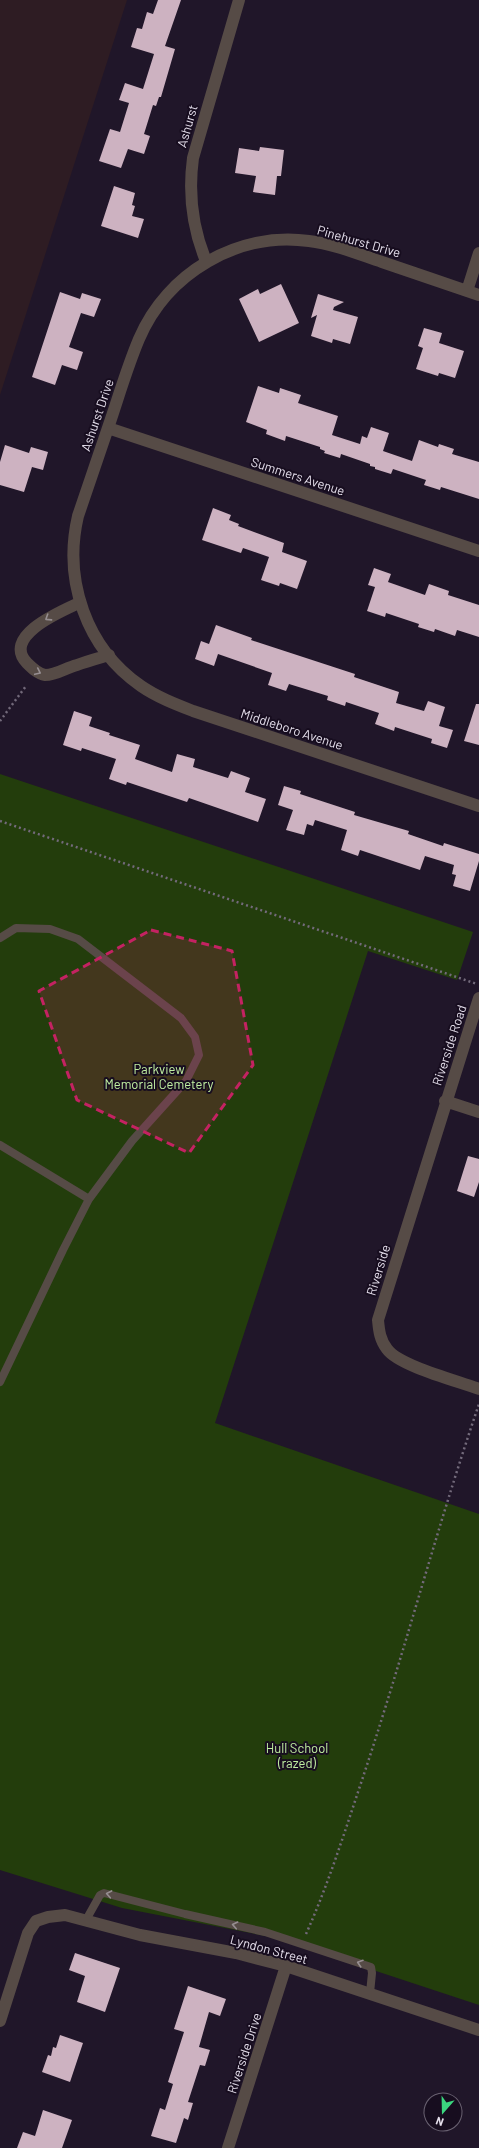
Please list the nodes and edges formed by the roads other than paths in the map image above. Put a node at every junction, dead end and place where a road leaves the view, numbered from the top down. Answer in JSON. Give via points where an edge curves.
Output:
{"nodes":[{"id":1,"x":239,"y":0,"type":"edge"},
{"id":2,"x":479,"y":253,"type":"edge"},
{"id":3,"x":206,"y":261,"type":"junction"},
{"id":4,"x":467,"y":291,"type":"junction"},
{"id":5,"x":479,"y":295,"type":"edge"},
{"id":6,"x":108,"y":428,"type":"junction"},
{"id":7,"x":479,"y":551,"type":"edge"},
{"id":8,"x":79,"y":603,"type":"junction"},
{"id":9,"x":96,"y":635,"type":"joint"},
{"id":10,"x":110,"y":655,"type":"junction"},
{"id":11,"x":479,"y":806,"type":"edge"},
{"id":12,"x":0,"y":938,"type":"edge"},
{"id":13,"x":479,"y":998,"type":"edge"},
{"id":14,"x":446,"y":1101,"type":"junction"},
{"id":15,"x":479,"y":1112,"type":"edge"},
{"id":16,"x":0,"y":1145,"type":"edge"},
{"id":17,"x":89,"y":1199,"type":"junction"},
{"id":18,"x":0,"y":1382,"type":"edge"},
{"id":19,"x":479,"y":1389,"type":"edge"},
{"id":20,"x":86,"y":1920,"type":"junction"},
{"id":21,"x":286,"y":1966,"type":"junction"},
{"id":22,"x":370,"y":1993,"type":"junction"},
{"id":23,"x":0,"y":2021,"type":"edge"},
{"id":24,"x":479,"y":2030,"type":"edge"},
{"id":25,"x":228,"y":2148,"type":"edge"}],
"edges":[{"from":1,"to":3,"type":"street","name":"Ashurst","via":[[193,158],[190,182],[191,211],[197,240]]},
{"from":2,"to":4,"type":"street"},
{"from":3,"to":4,"type":"street","name":"Pinehurst Drive","via":[[254,243],[278,240],[309,241],[339,247]]},
{"from":3,"to":6,"type":"street","name":"Ashurst Drive","via":[[177,284],[152,316],[139,338]]},
{"from":4,"to":5,"type":"street","name":"Pinehurst Drive"},
{"from":6,"to":7,"type":"street","name":"Summers Avenue"},
{"from":6,"to":8,"type":"street","name":"Ashurst Drive","via":[[74,532],[72,567]]},
{"from":8,"to":9,"type":"street","name":"Ashurst Drive"},
{"from":8,"to":10,"type":"street","one_way":true,"via":[[52,615],[27,634],[21,651],[24,660],[42,675],[55,674]]},
{"from":9,"to":10,"type":"street","name":"Middleboro Avenue"},
{"from":10,"to":11,"type":"street","name":"Middleboro Avenue","via":[[129,676],[164,699],[193,711]]},
{"from":12,"to":17,"type":"lane","via":[[16,928],[50,929],[78,939],[181,1018],[195,1037],[199,1055],[186,1081],[132,1141]]},
{"from":13,"to":14,"type":"street","name":"Riverside Road"},
{"from":14,"to":15,"type":"street"},
{"from":14,"to":19,"type":"street","name":"Riverside","via":[[380,1312],[379,1332],[387,1350],[400,1361]]},
{"from":16,"to":17,"type":"lane"},
{"from":17,"to":18,"type":"lane"},
{"from":20,"to":21,"type":"street","name":"Lyndon Street","via":[[140,1935],[236,1953]]},
{"from":22,"to":20,"type":"lane","one_way":true,"via":[[371,1967],[265,1932],[104,1893],[100,1895]]},
{"from":20,"to":23,"type":"street","name":"Lyndon Street","via":[[65,1915],[36,1921],[28,1933]]},
{"from":21,"to":22,"type":"street","name":"Lyndon Street"},
{"from":21,"to":25,"type":"street","name":"Riverside Drive"},
{"from":22,"to":24,"type":"street","name":"Lyndon Street"}]}
